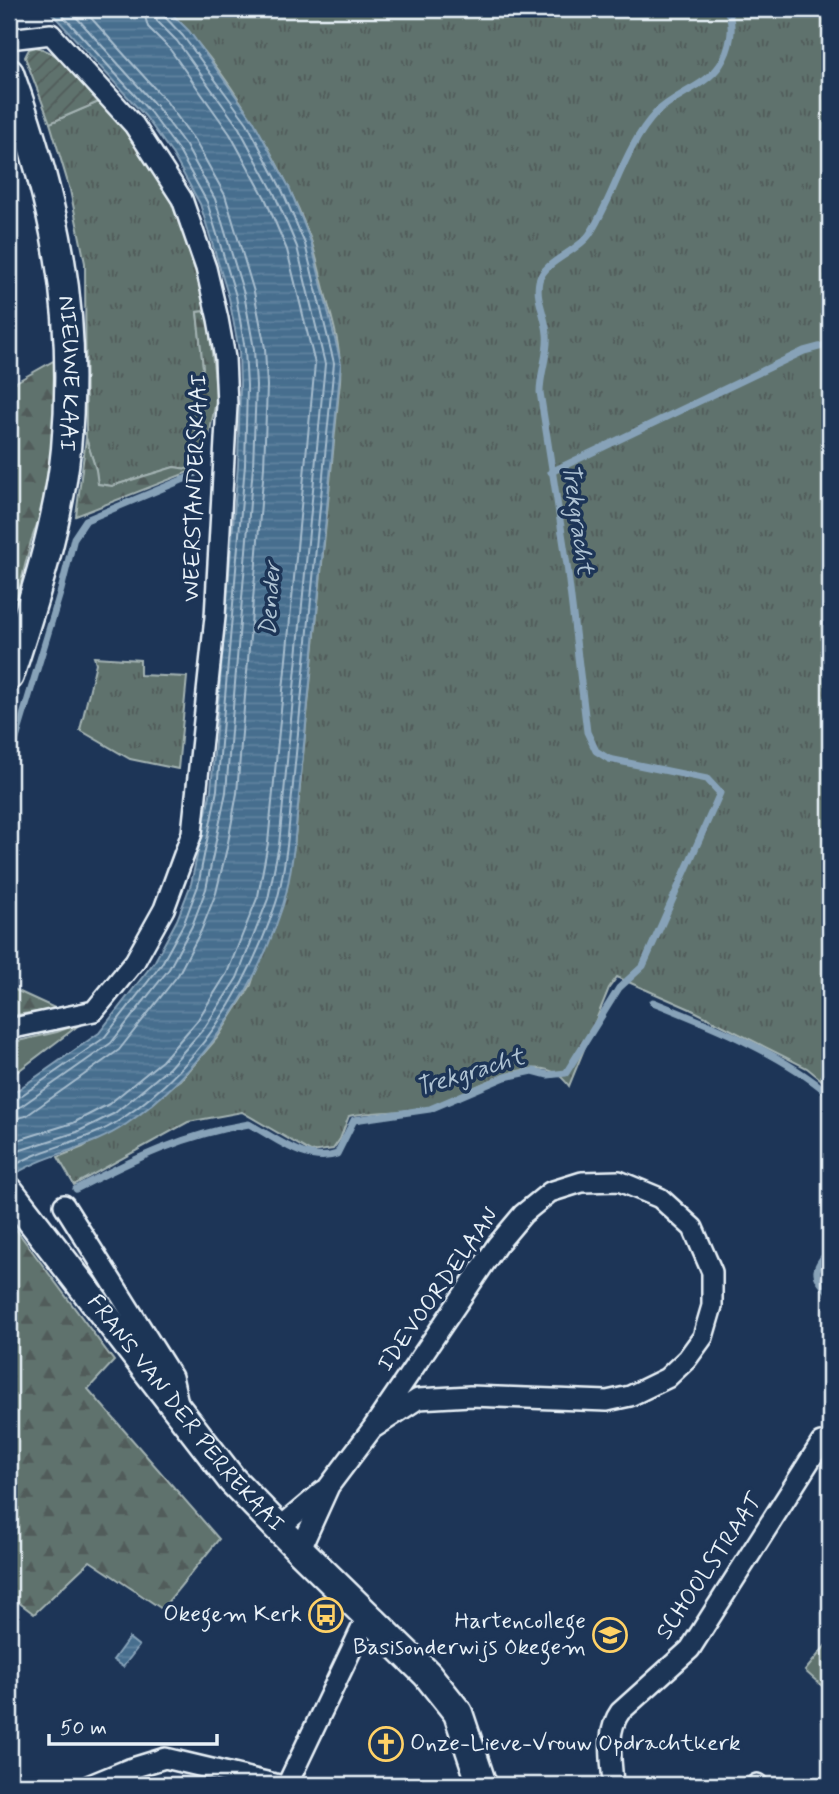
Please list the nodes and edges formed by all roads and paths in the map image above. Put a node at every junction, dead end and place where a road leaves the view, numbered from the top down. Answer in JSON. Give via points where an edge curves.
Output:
{"nodes":[{"id":1,"x":9,"y":39,"type":"edge"},
{"id":2,"x":9,"y":73,"type":"edge"},
{"id":3,"x":9,"y":676,"type":"edge"},
{"id":4,"x":9,"y":1029,"type":"edge"},
{"id":5,"x":12,"y":1196,"type":"edge"},
{"id":6,"x":64,"y":1205,"type":"dead end"},
{"id":7,"x":179,"y":1411,"type":"junction"},
{"id":8,"x":372,"y":1429,"type":"junction"},
{"id":9,"x":821,"y":1443,"type":"dead end"},
{"id":10,"x":329,"y":1486,"type":"junction"},
{"id":11,"x":278,"y":1529,"type":"junction"},
{"id":12,"x":300,"y":1550,"type":"junction"},
{"id":13,"x":367,"y":1617,"type":"junction"},
{"id":14,"x":90,"y":1785,"type":"edge"},
{"id":15,"x":279,"y":1785,"type":"edge"},
{"id":16,"x":287,"y":1785,"type":"edge"},
{"id":17,"x":482,"y":1785,"type":"edge"},
{"id":18,"x":613,"y":1785,"type":"edge"}],
"edges":[{"from":1,"to":4,"type":"street","name":"WEERSTANDERSKAAI","via":[[51,34],[134,125],[182,199],[206,268],[225,358],[227,404],[215,617],[192,833],[164,909],[147,940],[94,1011]]},
{"from":2,"to":3,"type":"main road","name":"NIEUWE KAAI","via":[[48,193],[60,251],[69,350],[66,449],[53,528]]},
{"from":5,"to":7,"type":"main road","name":"FRANS VAN DER PERREKAAI"},
{"from":6,"to":7,"type":"street","name":"FRANS VAN DER PERREKAAI","via":[[172,1377]]},
{"from":7,"to":11,"type":"main road","name":"FRANS VAN DER PERREKAAI","via":[[232,1480]]},
{"from":8,"to":8,"type":"street","name":"IDEVOORDELAAN","via":[[418,1399],[470,1396],[607,1401],[667,1378],[702,1337],[712,1306],[712,1272],[693,1228],[660,1198],[620,1181],[582,1182],[550,1192],[523,1214],[497,1245]]},
{"from":8,"to":10,"type":"street","name":"IDEVOORDELAAN"},
{"from":9,"to":18,"type":"street","name":"SCHOOLSTRAAT","via":[[690,1649],[614,1721],[610,1730]]},
{"from":10,"to":11,"type":"street","name":"IDEVOORDELAAN"},
{"from":10,"to":12,"type":"street","name":"IDEVOORDELAAN"},
{"from":11,"to":12,"type":"main road","name":"FRANS VAN DER PERREKAAI"},
{"from":12,"to":13,"type":"main road","name":"FRANS VAN DER PERREKAAI"},
{"from":13,"to":16,"type":"street"},
{"from":13,"to":17,"type":"main road","name":"FRANS VAN DER PERREKAAI","via":[[427,1674],[458,1713]]},
{"from":14,"to":15,"type":"street","via":[[165,1758]]}]}
